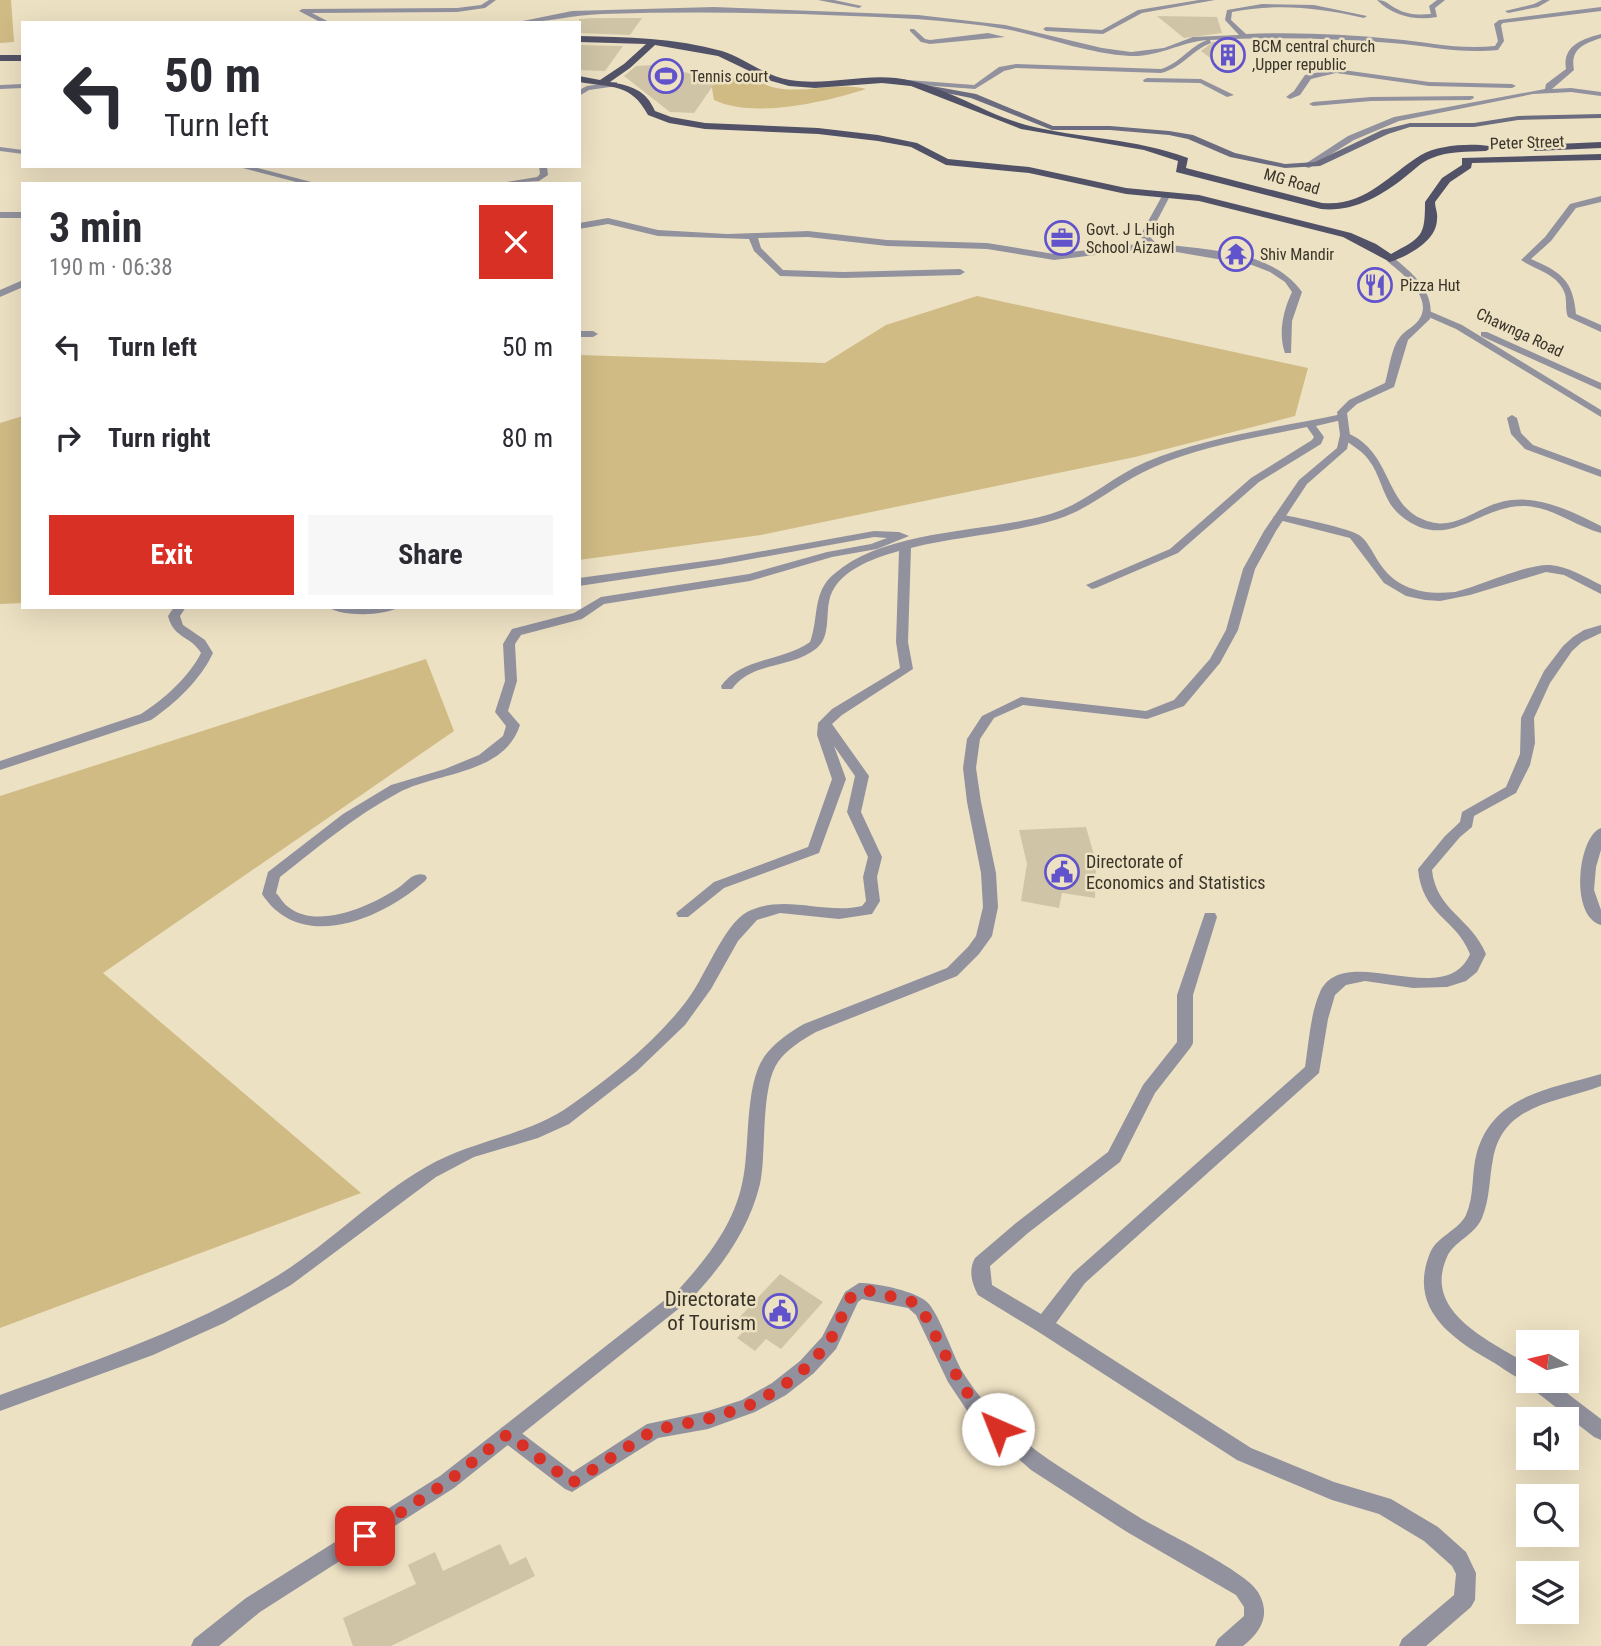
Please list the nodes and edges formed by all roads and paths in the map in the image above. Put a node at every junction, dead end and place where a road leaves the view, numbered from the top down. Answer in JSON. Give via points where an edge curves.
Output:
{"nodes":[{"id":1,"x":493,"y":0,"type":"edge"},
{"id":2,"x":633,"y":0,"type":"edge"},
{"id":3,"x":733,"y":0,"type":"edge"},
{"id":4,"x":821,"y":0,"type":"edge"},
{"id":5,"x":1143,"y":0,"type":"edge"},
{"id":6,"x":1212,"y":0,"type":"edge"},
{"id":7,"x":1380,"y":0,"type":"edge"},
{"id":8,"x":1442,"y":0,"type":"edge"},
{"id":9,"x":1547,"y":0,"type":"edge"},
{"id":10,"x":1156,"y":8,"type":"junction"},
{"id":11,"x":1601,"y":9,"type":"edge"},
{"id":12,"x":766,"y":10,"type":"junction"},
{"id":13,"x":632,"y":12,"type":"junction"},
{"id":14,"x":1364,"y":16,"type":"dead end"},
{"id":15,"x":324,"y":21,"type":"edge"},
{"id":16,"x":526,"y":21,"type":"edge"},
{"id":17,"x":1501,"y":21,"type":"junction"},
{"id":18,"x":967,"y":24,"type":"junction"},
{"id":19,"x":912,"y":30,"type":"dead end"},
{"id":20,"x":1017,"y":30,"type":"junction"},
{"id":21,"x":1244,"y":36,"type":"junction"},
{"id":22,"x":1601,"y":36,"type":"edge"},
{"id":23,"x":581,"y":39,"type":"edge"},
{"id":24,"x":652,"y":43,"type":"junction"},
{"id":25,"x":1131,"y":54,"type":"junction"},
{"id":26,"x":21,"y":60,"type":"edge"},
{"id":27,"x":0,"y":61,"type":"edge"},
{"id":28,"x":1096,"y":71,"type":"junction"},
{"id":29,"x":581,"y":79,"type":"edge"},
{"id":30,"x":895,"y":81,"type":"junction"},
{"id":31,"x":603,"y":82,"type":"junction"},
{"id":32,"x":614,"y":84,"type":"junction"},
{"id":33,"x":21,"y":86,"type":"edge"},
{"id":34,"x":1511,"y":86,"type":"junction"},
{"id":35,"x":0,"y":87,"type":"edge"},
{"id":36,"x":1548,"y":88,"type":"junction"},
{"id":37,"x":581,"y":92,"type":"edge"},
{"id":38,"x":1601,"y":94,"type":"edge"},
{"id":39,"x":1230,"y":95,"type":"dead end"},
{"id":40,"x":1290,"y":97,"type":"dead end"},
{"id":41,"x":1313,"y":104,"type":"dead end"},
{"id":42,"x":1601,"y":116,"type":"edge"},
{"id":43,"x":1601,"y":145,"type":"edge"},
{"id":44,"x":0,"y":149,"type":"edge"},
{"id":45,"x":21,"y":152,"type":"edge"},
{"id":46,"x":1601,"y":157,"type":"edge"},
{"id":47,"x":1306,"y":166,"type":"junction"},
{"id":48,"x":248,"y":168,"type":"edge"},
{"id":49,"x":543,"y":168,"type":"edge"},
{"id":50,"x":285,"y":176,"type":"junction"},
{"id":51,"x":274,"y":182,"type":"edge"},
{"id":52,"x":308,"y":182,"type":"edge"},
{"id":53,"x":514,"y":182,"type":"edge"},
{"id":54,"x":1166,"y":196,"type":"junction"},
{"id":55,"x":1601,"y":199,"type":"edge"},
{"id":56,"x":0,"y":215,"type":"edge"},
{"id":57,"x":21,"y":215,"type":"edge"},
{"id":58,"x":581,"y":226,"type":"edge"},
{"id":59,"x":753,"y":236,"type":"junction"},
{"id":60,"x":1153,"y":245,"type":"junction"},
{"id":61,"x":1390,"y":259,"type":"junction"},
{"id":62,"x":960,"y":272,"type":"dead end"},
{"id":63,"x":21,"y":284,"type":"edge"},
{"id":64,"x":0,"y":294,"type":"edge"},
{"id":65,"x":1427,"y":308,"type":"junction"},
{"id":66,"x":1601,"y":329,"type":"edge"},
{"id":67,"x":581,"y":334,"type":"edge"},
{"id":68,"x":593,"y":334,"type":"dead end"},
{"id":69,"x":1288,"y":351,"type":"dead end"},
{"id":70,"x":1601,"y":387,"type":"edge"},
{"id":71,"x":1601,"y":414,"type":"edge"},
{"id":72,"x":1342,"y":418,"type":"junction"},
{"id":73,"x":1512,"y":418,"type":"dead end"},
{"id":74,"x":1310,"y":424,"type":"junction"},
{"id":75,"x":1345,"y":435,"type":"junction"},
{"id":76,"x":1601,"y":474,"type":"edge"},
{"id":77,"x":1279,"y":517,"type":"junction"},
{"id":78,"x":1601,"y":530,"type":"edge"},
{"id":79,"x":904,"y":542,"type":"junction"},
{"id":80,"x":581,"y":582,"type":"edge"},
{"id":81,"x":1092,"y":586,"type":"dead end"},
{"id":82,"x":1601,"y":590,"type":"edge"},
{"id":83,"x":179,"y":609,"type":"edge"},
{"id":84,"x":346,"y":609,"type":"edge"},
{"id":85,"x":376,"y":609,"type":"edge"},
{"id":86,"x":1601,"y":629,"type":"edge"},
{"id":87,"x":727,"y":686,"type":"dead end"},
{"id":88,"x":825,"y":723,"type":"junction"},
{"id":89,"x":0,"y":766,"type":"edge"},
{"id":90,"x":1601,"y":833,"type":"edge"},
{"id":91,"x":421,"y":878,"type":"dead end"},
{"id":92,"x":683,"y":913,"type":"dead end"},
{"id":93,"x":1210,"y":917,"type":"dead end"},
{"id":94,"x":1601,"y":920,"type":"edge"},
{"id":95,"x":1601,"y":1080,"type":"edge"},
{"id":96,"x":1044,"y":1325,"type":"junction"},
{"id":97,"x":1516,"y":1366,"type":"edge"},
{"id":98,"x":1552,"y":1393,"type":"edge"},
{"id":99,"x":0,"y":1403,"type":"edge"},
{"id":100,"x":1601,"y":1431,"type":"edge"},
{"id":101,"x":508,"y":1434,"type":"junction"},
{"id":102,"x":202,"y":1646,"type":"edge"},
{"id":103,"x":1226,"y":1646,"type":"edge"},
{"id":104,"x":1410,"y":1646,"type":"edge"}],
"edges":[{"from":1,"to":15,"type":"street","via":[[449,11],[302,11]]},
{"from":2,"to":13,"type":"street"},
{"from":3,"to":12,"type":"street"},
{"from":4,"to":18,"type":"street","via":[[934,14]]},
{"from":5,"to":10,"type":"street"},
{"from":6,"to":10,"type":"street"},
{"from":7,"to":8,"type":"street","via":[[1395,12],[1422,18],[1434,16],[1431,7]]},
{"from":9,"to":17,"type":"street","via":[[1499,13]]},
{"from":10,"to":20,"type":"street","via":[[1132,13],[1103,32]]},
{"from":11,"to":17,"type":"street"},
{"from":12,"to":13,"type":"street"},
{"from":12,"to":18,"type":"street","via":[[918,17]]},
{"from":13,"to":16,"type":"street","via":[[560,14]]},
{"from":14,"to":21,"type":"street","via":[[1287,5],[1230,11],[1228,20]]},
{"from":17,"to":21,"type":"street","via":[[1497,24],[1502,41],[1497,48],[1475,51],[1392,41]]},
{"from":18,"to":20,"type":"street"},
{"from":19,"to":25,"type":"street","via":[[929,42],[988,35]]},
{"from":20,"to":25,"type":"street"},
{"from":21,"to":25,"type":"street","via":[[1193,39],[1165,50]]},
{"from":21,"to":28,"type":"street","via":[[1202,43],[1170,70]]},
{"from":22,"to":36,"type":"street","via":[[1572,51],[1570,70]]},
{"from":23,"to":24,"type":"main road"},
{"from":24,"to":30,"type":"main road","via":[[718,53],[770,80],[793,84]]},
{"from":24,"to":31,"type":"main road"},
{"from":26,"to":27,"type":"main road"},
{"from":28,"to":30,"type":"street","via":[[1010,67],[969,87]]},
{"from":28,"to":39,"type":"street","via":[[1150,80],[1200,81]]},
{"from":29,"to":31,"type":"main road"},
{"from":30,"to":43,"type":"main road","name":"MG Road","via":[[963,100],[1022,126],[1156,147],[1184,160],[1181,170],[1341,208],[1387,185],[1426,156],[1448,150]]},
{"from":30,"to":47,"type":"main road","via":[[955,90],[1052,128],[1169,133],[1259,162]]},
{"from":31,"to":32,"type":"main road"},
{"from":32,"to":37,"type":"street"},
{"from":32,"to":54,"type":"main road","via":[[640,94],[651,113],[669,120],[868,136],[914,145],[946,162],[1040,172]]},
{"from":33,"to":35,"type":"street"},
{"from":34,"to":36,"type":"street"},
{"from":34,"to":40,"type":"street","via":[[1429,85],[1336,71],[1308,77]]},
{"from":34,"to":41,"type":"street","via":[[1488,97]]},
{"from":36,"to":38,"type":"street"},
{"from":36,"to":47,"type":"street","via":[[1397,119],[1352,138]]},
{"from":42,"to":47,"type":"main road","via":[[1410,125]]},
{"from":44,"to":45,"type":"street"},
{"from":46,"to":61,"type":"main road","name":"Peter Street","via":[[1466,159],[1467,166],[1446,180],[1430,202],[1432,219],[1422,239]]},
{"from":48,"to":50,"type":"street"},
{"from":49,"to":53,"type":"street","via":[[539,179]]},
{"from":50,"to":51,"type":"street"},
{"from":50,"to":52,"type":"street"},
{"from":54,"to":60,"type":"street","via":[[1144,236]]},
{"from":54,"to":61,"type":"main road","via":[[1199,198],[1347,235]]},
{"from":55,"to":66,"type":"street","via":[[1575,204],[1525,260],[1551,272],[1568,290],[1571,315]]},
{"from":56,"to":57,"type":"street"},
{"from":58,"to":59,"type":"street","via":[[608,221],[658,233]]},
{"from":59,"to":60,"type":"street","via":[[808,234],[887,243],[987,246],[1054,257]]},
{"from":59,"to":62,"type":"street","via":[[757,249],[780,273]]},
{"from":60,"to":69,"type":"street","via":[[1281,272],[1297,292],[1287,311]]},
{"from":61,"to":65,"type":"street","via":[[1415,282]]},
{"from":63,"to":64,"type":"street"},
{"from":65,"to":70,"type":"street","name":"Chawnga Road"},
{"from":65,"to":71,"type":"street"},
{"from":65,"to":72,"type":"street","via":[[1425,319],[1402,339],[1390,385],[1346,407]]},
{"from":67,"to":68,"type":"street"},
{"from":72,"to":74,"type":"street"},
{"from":72,"to":75,"type":"street"},
{"from":73,"to":76,"type":"street","via":[[1516,433],[1529,447]]},
{"from":74,"to":79,"type":"street","via":[[1151,464],[1055,517]]},
{"from":74,"to":81,"type":"street","via":[[1317,442],[1255,480],[1174,551]]},
{"from":75,"to":77,"type":"street","via":[[1342,449],[1303,482]]},
{"from":75,"to":78,"type":"street","via":[[1374,459],[1391,499],[1416,521],[1453,527],[1499,506],[1527,503],[1559,510]]},
{"from":77,"to":82,"type":"street","via":[[1354,536],[1383,577],[1422,595],[1460,596],[1548,568]]},
{"from":77,"to":101,"type":"street","via":[[1249,569],[1232,630],[1216,660],[1179,703],[1147,715],[1021,701],[1001,705],[987,715],[970,744],[969,766],[992,892],[984,936],[952,972],[810,1028],[771,1059],[762,1080],[751,1184],[731,1237],[712,1265],[661,1315]]},
{"from":79,"to":80,"type":"street","via":[[874,534]]},
{"from":79,"to":87,"type":"street","via":[[866,558],[831,583],[820,606],[818,638],[808,650],[739,672]]},
{"from":79,"to":88,"type":"street","via":[[902,642],[907,669]]},
{"from":79,"to":91,"type":"street","via":[[831,554],[738,580],[601,601],[578,615],[516,632],[509,644],[511,681],[501,712],[513,725],[505,742],[474,763],[396,788],[348,817],[273,875],[269,894],[279,911],[302,921],[335,919],[368,910]]},
{"from":83,"to":89,"type":"street","via":[[174,616],[177,627],[201,643],[207,653],[201,666],[155,712]]},
{"from":84,"to":85,"type":"street"},
{"from":86,"to":96,"type":"street","via":[[1583,634],[1547,673],[1527,720],[1525,763],[1515,785],[1504,798],[1473,808],[1467,824],[1451,833],[1425,869],[1426,891],[1432,901],[1476,944],[1478,954],[1470,971],[1453,982],[1365,976],[1334,985],[1322,1007],[1313,1069],[1079,1278]]},
{"from":88,"to":92,"type":"street","via":[[824,735],[839,779],[814,850],[719,885]]},
{"from":88,"to":99,"type":"street","via":[[862,776],[854,812],[875,857],[870,877],[873,901],[867,910],[777,909],[754,915],[742,925],[677,1027],[559,1123],[452,1160],[346,1238],[232,1311],[157,1347]]},
{"from":90,"to":94,"type":"street","via":[[1590,855],[1585,896]]},
{"from":93,"to":96,"type":"street","via":[[1185,995],[1185,1043],[1149,1089],[1114,1157],[981,1263],[984,1290]]},
{"from":95,"to":97,"type":"street","via":[[1518,1107],[1501,1118],[1486,1150],[1473,1221],[1441,1250],[1432,1273],[1436,1308],[1452,1325]]},
{"from":96,"to":104,"type":"street","via":[[1244,1454],[1332,1491],[1384,1506],[1447,1545],[1466,1573],[1464,1601]]},
{"from":98,"to":100,"type":"street"},
{"from":101,"to":102,"type":"street","via":[[410,1508],[253,1605]]},
{"from":101,"to":103,"type":"street","via":[[572,1483],[654,1430],[748,1406],[779,1389],[829,1343],[851,1297],[859,1291],[913,1302],[922,1310],[979,1412],[1017,1447],[1075,1489],[1244,1588],[1257,1612],[1253,1623]]}]}
